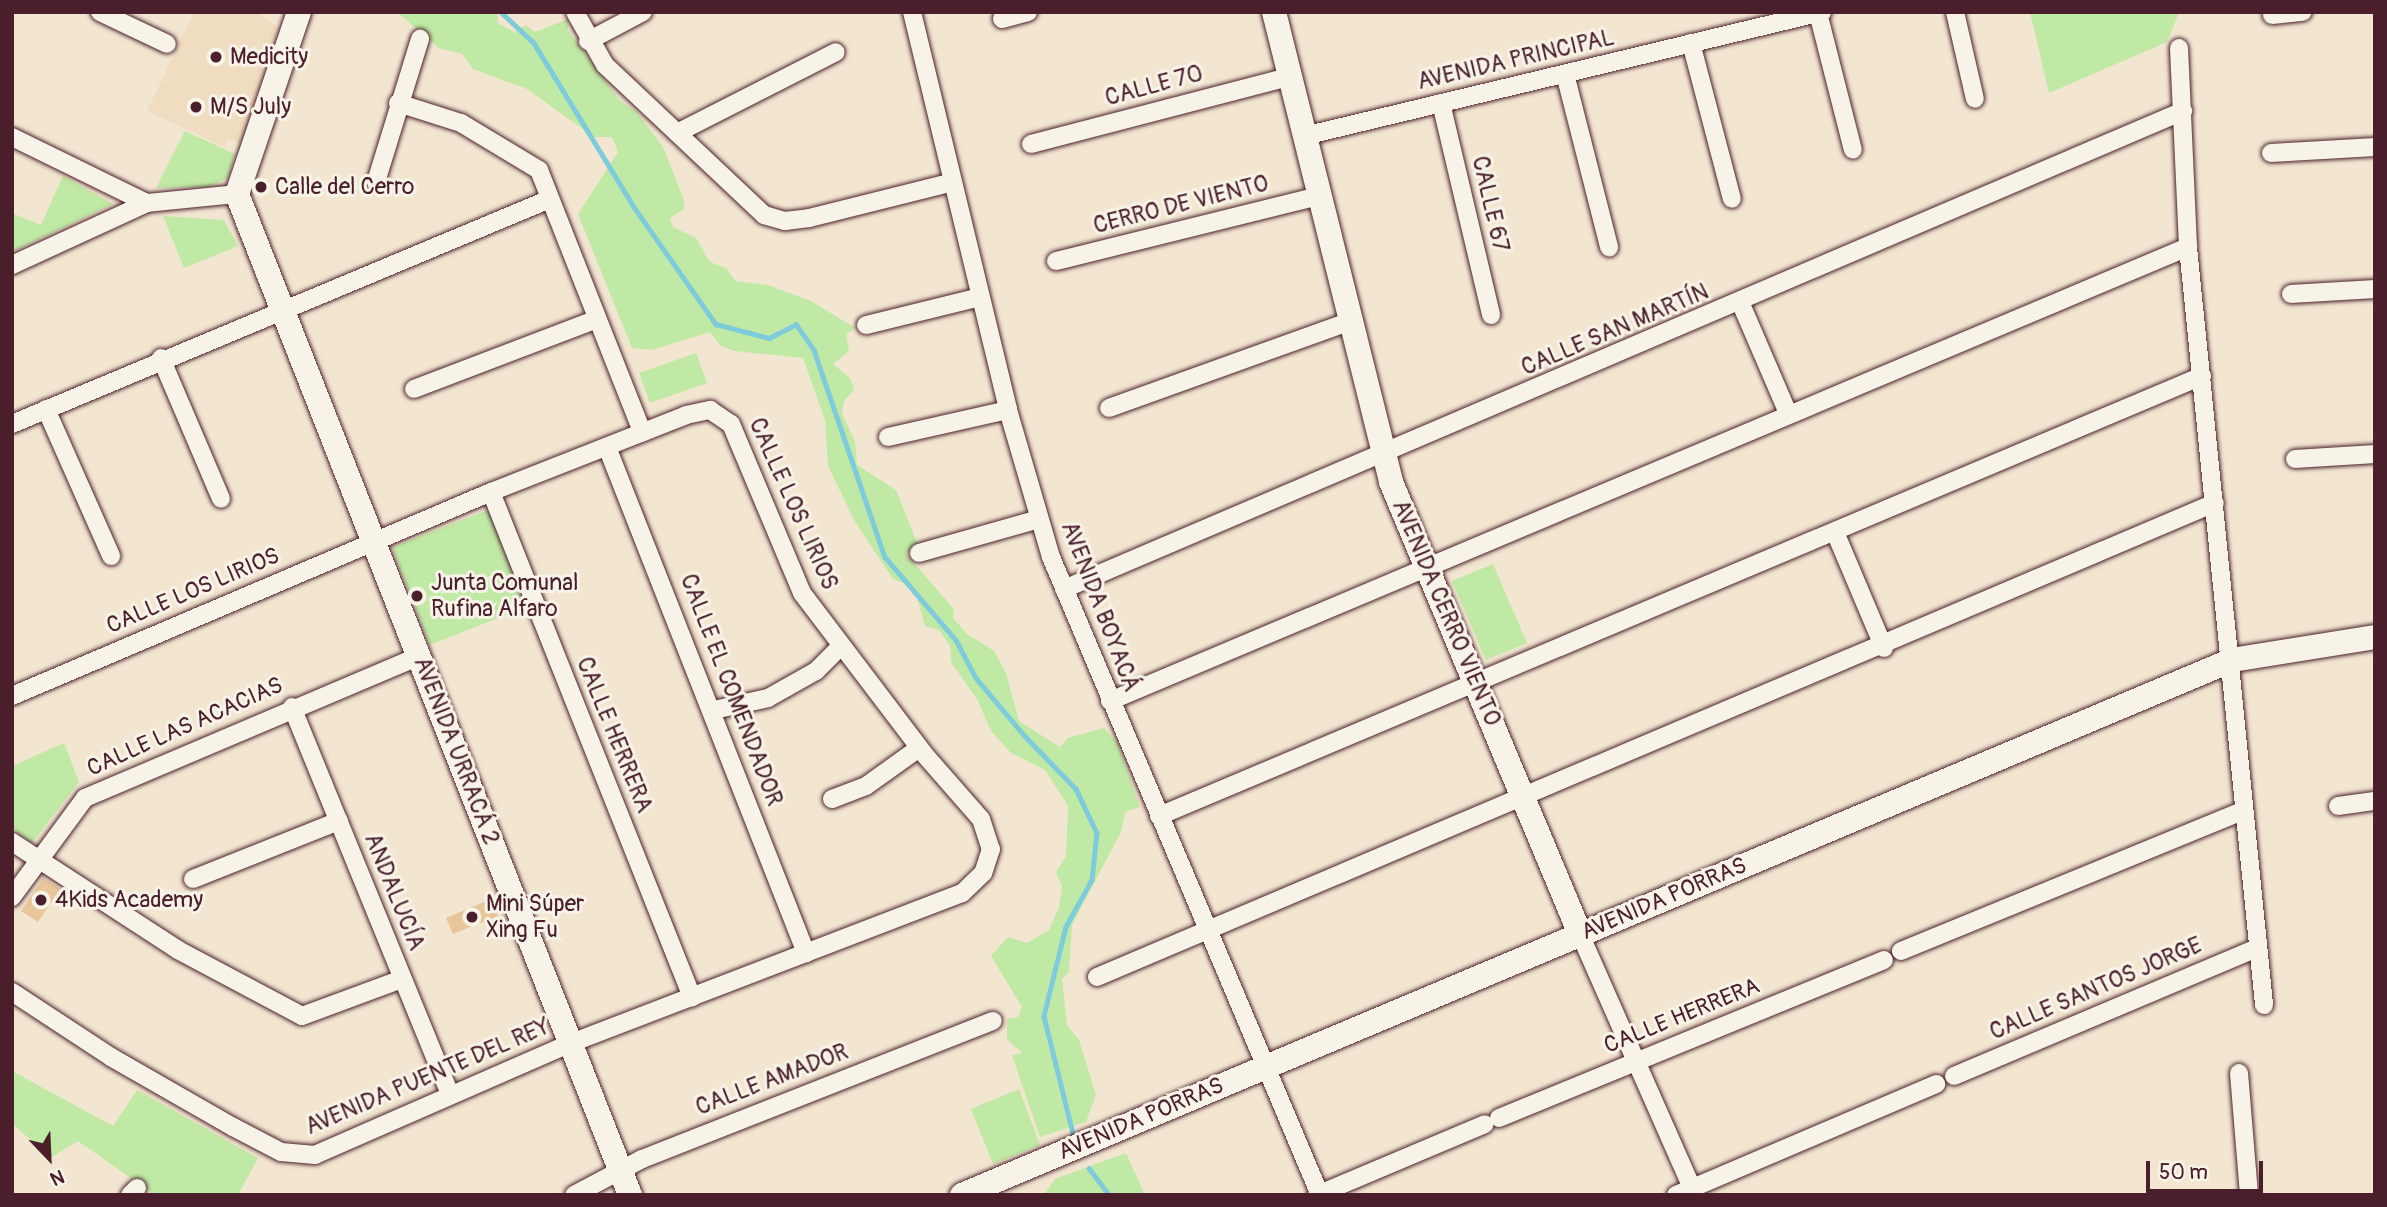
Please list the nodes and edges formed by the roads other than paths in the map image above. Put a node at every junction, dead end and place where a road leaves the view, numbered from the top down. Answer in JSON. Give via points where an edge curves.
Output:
{"nodes":[{"id":1,"x":100,"y":12,"type":"edge"},
{"id":2,"x":299,"y":12,"type":"edge"},
{"id":3,"x":575,"y":12,"type":"edge"},
{"id":4,"x":643,"y":12,"type":"edge"},
{"id":5,"x":912,"y":12,"type":"edge"},
{"id":6,"x":1028,"y":12,"type":"edge"},
{"id":7,"x":1955,"y":12,"type":"edge"},
{"id":8,"x":2303,"y":12,"type":"edge"},
{"id":9,"x":1276,"y":13,"type":"edge"},
{"id":10,"x":1820,"y":13,"type":"edge"},
{"id":11,"x":2272,"y":15,"type":"dead end"},
{"id":12,"x":1002,"y":19,"type":"dead end"},
{"id":13,"x":420,"y":39,"type":"dead end"},
{"id":14,"x":588,"y":41,"type":"junction"},
{"id":15,"x":1691,"y":43,"type":"junction"},
{"id":16,"x":167,"y":44,"type":"dead end"},
{"id":17,"x":2179,"y":48,"type":"dead end"},
{"id":18,"x":836,"y":52,"type":"dead end"},
{"id":19,"x":1565,"y":74,"type":"junction"},
{"id":20,"x":1289,"y":77,"type":"junction"},
{"id":21,"x":1975,"y":99,"type":"dead end"},
{"id":22,"x":398,"y":103,"type":"junction"},
{"id":23,"x":1441,"y":103,"type":"junction"},
{"id":24,"x":2183,"y":111,"type":"junction"},
{"id":25,"x":677,"y":133,"type":"junction"},
{"id":26,"x":1304,"y":136,"type":"junction"},
{"id":27,"x":12,"y":137,"type":"edge"},
{"id":28,"x":1031,"y":144,"type":"dead end"},
{"id":29,"x":2375,"y":147,"type":"edge"},
{"id":30,"x":1853,"y":150,"type":"dead end"},
{"id":31,"x":2271,"y":153,"type":"dead end"},
{"id":32,"x":376,"y":182,"type":"dead end"},
{"id":33,"x":953,"y":183,"type":"junction"},
{"id":34,"x":237,"y":194,"type":"junction"},
{"id":35,"x":1318,"y":196,"type":"junction"},
{"id":36,"x":550,"y":199,"type":"junction"},
{"id":37,"x":1732,"y":199,"type":"dead end"},
{"id":38,"x":147,"y":203,"type":"junction"},
{"id":39,"x":1609,"y":247,"type":"dead end"},
{"id":40,"x":2188,"y":247,"type":"junction"},
{"id":41,"x":1056,"y":261,"type":"dead end"},
{"id":42,"x":12,"y":265,"type":"edge"},
{"id":43,"x":2375,"y":289,"type":"edge"},
{"id":44,"x":2291,"y":294,"type":"dead end"},
{"id":45,"x":980,"y":298,"type":"junction"},
{"id":46,"x":1741,"y":304,"type":"junction"},
{"id":47,"x":282,"y":308,"type":"junction"},
{"id":48,"x":1491,"y":316,"type":"dead end"},
{"id":49,"x":597,"y":319,"type":"junction"},
{"id":50,"x":1348,"y":322,"type":"junction"},
{"id":51,"x":866,"y":325,"type":"dead end"},
{"id":52,"x":161,"y":358,"type":"junction"},
{"id":53,"x":2202,"y":376,"type":"junction"},
{"id":54,"x":414,"y":389,"type":"dead end"},
{"id":55,"x":1109,"y":408,"type":"dead end"},
{"id":56,"x":46,"y":409,"type":"junction"},
{"id":57,"x":1008,"y":410,"type":"junction"},
{"id":58,"x":1787,"y":413,"type":"junction"},
{"id":59,"x":12,"y":424,"type":"edge"},
{"id":60,"x":642,"y":432,"type":"junction"},
{"id":61,"x":888,"y":437,"type":"dead end"},
{"id":62,"x":607,"y":447,"type":"junction"},
{"id":63,"x":2375,"y":454,"type":"edge"},
{"id":64,"x":1383,"y":455,"type":"junction"},
{"id":65,"x":2295,"y":459,"type":"dead end"},
{"id":66,"x":491,"y":492,"type":"junction"},
{"id":67,"x":221,"y":499,"type":"dead end"},
{"id":68,"x":2215,"y":503,"type":"junction"},
{"id":69,"x":1039,"y":519,"type":"junction"},
{"id":70,"x":1835,"y":532,"type":"junction"},
{"id":71,"x":373,"y":540,"type":"junction"},
{"id":72,"x":919,"y":553,"type":"dead end"},
{"id":73,"x":111,"y":556,"type":"dead end"},
{"id":74,"x":1426,"y":568,"type":"junction"},
{"id":75,"x":1064,"y":589,"type":"junction"},
{"id":76,"x":2375,"y":638,"type":"edge"},
{"id":77,"x":841,"y":646,"type":"junction"},
{"id":78,"x":1884,"y":648,"type":"junction"},
{"id":79,"x":419,"y":656,"type":"junction"},
{"id":80,"x":2232,"y":660,"type":"junction"},
{"id":81,"x":1475,"y":683,"type":"junction"},
{"id":82,"x":12,"y":696,"type":"edge"},
{"id":83,"x":1110,"y":701,"type":"junction"},
{"id":84,"x":292,"y":707,"type":"junction"},
{"id":85,"x":714,"y":710,"type":"junction"},
{"id":86,"x":919,"y":748,"type":"junction"},
{"id":87,"x":832,"y":799,"type":"dead end"},
{"id":88,"x":1525,"y":799,"type":"junction"},
{"id":89,"x":2375,"y":801,"type":"edge"},
{"id":90,"x":2338,"y":806,"type":"dead end"},
{"id":91,"x":2244,"y":811,"type":"junction"},
{"id":92,"x":1159,"y":816,"type":"junction"},
{"id":93,"x":339,"y":821,"type":"junction"},
{"id":94,"x":12,"y":842,"type":"edge"},
{"id":95,"x":39,"y":859,"type":"junction"},
{"id":96,"x":193,"y":879,"type":"dead end"},
{"id":97,"x":12,"y":897,"type":"edge"},
{"id":98,"x":1209,"y":930,"type":"junction"},
{"id":99,"x":1580,"y":934,"type":"junction"},
{"id":100,"x":2257,"y":948,"type":"junction"},
{"id":101,"x":1901,"y":951,"type":"dead end"},
{"id":102,"x":806,"y":953,"type":"junction"},
{"id":103,"x":1884,"y":960,"type":"dead end"},
{"id":104,"x":1097,"y":977,"type":"dead end"},
{"id":105,"x":402,"y":979,"type":"junction"},
{"id":106,"x":12,"y":992,"type":"edge"},
{"id":107,"x":692,"y":997,"type":"junction"},
{"id":108,"x":2264,"y":1005,"type":"dead end"},
{"id":109,"x":993,"y":1021,"type":"dead end"},
{"id":110,"x":571,"y":1043,"type":"junction"},
{"id":111,"x":1636,"y":1062,"type":"junction"},
{"id":112,"x":1266,"y":1067,"type":"junction"},
{"id":113,"x":2239,"y":1073,"type":"dead end"},
{"id":114,"x":1954,"y":1076,"type":"dead end"},
{"id":115,"x":1936,"y":1084,"type":"dead end"},
{"id":116,"x":450,"y":1094,"type":"junction"},
{"id":117,"x":621,"y":1171,"type":"junction"},
{"id":118,"x":1684,"y":1191,"type":"edge"},
{"id":119,"x":1319,"y":1194,"type":"edge"},
{"id":120,"x":573,"y":1195,"type":"edge"},
{"id":121,"x":630,"y":1195,"type":"edge"},
{"id":122,"x":962,"y":1195,"type":"edge"},
{"id":123,"x":2249,"y":1195,"type":"edge"}],
"edges":[{"from":1,"to":16,"type":"street"},
{"from":2,"to":34,"type":"street"},
{"from":3,"to":14,"type":"street"},
{"from":4,"to":14,"type":"street"},
{"from":5,"to":33,"type":"street","name":"AVENIDA BOYACÁ"},
{"from":6,"to":12,"type":"street"},
{"from":7,"to":21,"type":"street"},
{"from":8,"to":11,"type":"street"},
{"from":9,"to":20,"type":"street","name":"AVENIDA CERRO VIENTO"},
{"from":10,"to":15,"type":"street","name":"AVENIDA PRINCIPAL"},
{"from":10,"to":30,"type":"street"},
{"from":13,"to":22,"type":"street"},
{"from":14,"to":25,"type":"street","via":[[606,65]]},
{"from":15,"to":19,"type":"street","name":"AVENIDA PRINCIPAL"},
{"from":15,"to":37,"type":"street"},
{"from":17,"to":24,"type":"street"},
{"from":18,"to":25,"type":"street"},
{"from":19,"to":23,"type":"street","name":"AVENIDA PRINCIPAL"},
{"from":19,"to":39,"type":"street"},
{"from":20,"to":26,"type":"street","name":"AVENIDA CERRO VIENTO"},
{"from":20,"to":28,"type":"street","name":"CALLE 70"},
{"from":22,"to":32,"type":"street"},
{"from":22,"to":36,"type":"street","via":[[461,123],[539,170]]},
{"from":23,"to":26,"type":"street","name":"AVENIDA PRINCIPAL"},
{"from":23,"to":48,"type":"street","name":"CALLE 67"},
{"from":24,"to":40,"type":"street"},
{"from":24,"to":46,"type":"street","name":"CALLE SAN MARTÍN"},
{"from":25,"to":33,"type":"street","via":[[755,208],[785,221]]},
{"from":26,"to":35,"type":"street","name":"AVENIDA CERRO VIENTO"},
{"from":27,"to":38,"type":"street"},
{"from":29,"to":31,"type":"street"},
{"from":33,"to":45,"type":"street","name":"AVENIDA BOYACÁ"},
{"from":34,"to":38,"type":"street"},
{"from":34,"to":47,"type":"street","name":"AVENIDA URRACÁ 2"},
{"from":35,"to":41,"type":"street","name":"CERRO DE VIENTO"},
{"from":35,"to":50,"type":"street","name":"AVENIDA CERRO VIENTO"},
{"from":36,"to":47,"type":"street"},
{"from":36,"to":49,"type":"street"},
{"from":38,"to":42,"type":"street"},
{"from":40,"to":53,"type":"street"},
{"from":40,"to":58,"type":"street"},
{"from":43,"to":44,"type":"street"},
{"from":45,"to":51,"type":"street"},
{"from":45,"to":57,"type":"street","name":"AVENIDA BOYACÁ"},
{"from":46,"to":58,"type":"street"},
{"from":46,"to":64,"type":"street","name":"CALLE SAN MARTÍN"},
{"from":47,"to":52,"type":"street"},
{"from":47,"to":71,"type":"street","name":"AVENIDA URRACÁ 2"},
{"from":49,"to":54,"type":"street"},
{"from":49,"to":60,"type":"street"},
{"from":50,"to":55,"type":"street"},
{"from":50,"to":64,"type":"street","name":"AVENIDA CERRO VIENTO"},
{"from":52,"to":56,"type":"street"},
{"from":52,"to":67,"type":"street"},
{"from":53,"to":68,"type":"street"},
{"from":53,"to":70,"type":"street"},
{"from":56,"to":59,"type":"street"},
{"from":56,"to":73,"type":"street"},
{"from":57,"to":61,"type":"street"},
{"from":57,"to":69,"type":"street","name":"AVENIDA BOYACÁ"},
{"from":58,"to":74,"type":"street"},
{"from":60,"to":62,"type":"street","name":"CALLE LOS LIRIOS"},
{"from":60,"to":77,"type":"street","name":"CALLE LOS LIRIOS","via":[[701,411],[726,416],[792,575]]},
{"from":62,"to":66,"type":"street","name":"CALLE LOS LIRIOS"},
{"from":62,"to":85,"type":"street","name":"CALLE EL COMENDADOR"},
{"from":63,"to":65,"type":"street"},
{"from":64,"to":74,"type":"street","name":"AVENIDA CERRO VIENTO"},
{"from":64,"to":75,"type":"street","name":"CALLE SAN MARTÍN"},
{"from":66,"to":71,"type":"street","name":"CALLE LOS LIRIOS"},
{"from":66,"to":107,"type":"street","name":"CALLE HERRERA"},
{"from":68,"to":78,"type":"street"},
{"from":68,"to":80,"type":"street"},
{"from":69,"to":72,"type":"street"},
{"from":69,"to":75,"type":"street","name":"AVENIDA BOYACÁ"},
{"from":70,"to":78,"type":"street"},
{"from":70,"to":81,"type":"street"},
{"from":71,"to":79,"type":"street","name":"AVENIDA URRACÁ 2"},
{"from":71,"to":82,"type":"street","name":"CALLE LOS LIRIOS"},
{"from":74,"to":81,"type":"street","name":"AVENIDA CERRO VIENTO"},
{"from":74,"to":83,"type":"street"},
{"from":75,"to":83,"type":"street","name":"AVENIDA BOYACÁ"},
{"from":76,"to":80,"type":"street","name":"AVENIDA PORRAS"},
{"from":77,"to":85,"type":"street","via":[[816,671],[777,694]]},
{"from":77,"to":86,"type":"street","name":"CALLE LOS LIRIOS"},
{"from":78,"to":88,"type":"street"},
{"from":79,"to":84,"type":"street","name":"CALLE LAS ACACIAS"},
{"from":79,"to":110,"type":"street","name":"AVENIDA URRACÁ 2"},
{"from":80,"to":91,"type":"street"},
{"from":80,"to":99,"type":"street","name":"AVENIDA PORRAS"},
{"from":81,"to":88,"type":"street","name":"AVENIDA CERRO VIENTO"},
{"from":81,"to":92,"type":"street"},
{"from":83,"to":92,"type":"street","name":"AVENIDA BOYACÁ"},
{"from":84,"to":93,"type":"street","name":"ANDALUCÍA"},
{"from":84,"to":95,"type":"street","name":"CALLE LAS ACACIAS","via":[[85,798]]},
{"from":85,"to":102,"type":"street","name":"CALLE EL COMENDADOR"},
{"from":86,"to":87,"type":"street","via":[[866,786]]},
{"from":86,"to":102,"type":"street","name":"CALLE LOS LIRIOS","via":[[981,819],[991,849],[984,873],[962,893]]},
{"from":88,"to":98,"type":"street"},
{"from":88,"to":99,"type":"street","name":"AVENIDA CERRO VIENTO"},
{"from":89,"to":90,"type":"street"},
{"from":91,"to":100,"type":"street"},
{"from":91,"to":101,"type":"street"},
{"from":92,"to":98,"type":"street","name":"AVENIDA BOYACÁ"},
{"from":93,"to":96,"type":"street"},
{"from":93,"to":105,"type":"street","name":"ANDALUCÍA"},
{"from":94,"to":95,"type":"street"},
{"from":95,"to":97,"type":"street","name":"CALLE LAS ACACIAS"},
{"from":95,"to":105,"type":"street","via":[[178,950],[302,1016]]},
{"from":98,"to":104,"type":"street"},
{"from":98,"to":112,"type":"street","name":"AVENIDA BOYACÁ"},
{"from":99,"to":111,"type":"street","name":"AVENIDA CERRO VIENTO"},
{"from":99,"to":112,"type":"street","name":"AVENIDA PORRAS"},
{"from":100,"to":108,"type":"street"},
{"from":100,"to":114,"type":"street","name":"CALLE SANTOS JORGE"},
{"from":102,"to":107,"type":"street","name":"CALLE LOS LIRIOS"},
{"from":103,"to":111,"type":"street","name":"CALLE HERRERA"},
{"from":105,"to":116,"type":"street","name":"ANDALUCÍA"},
{"from":106,"to":116,"type":"street","name":"AVENIDA PUENTE DEL REY","via":[[111,1057],[281,1152],[315,1155],[333,1149]]},
{"from":107,"to":110,"type":"street","name":"CALLE LOS LIRIOS"},
{"from":109,"to":117,"type":"street","name":"CALLE AMADOR"},
{"from":110,"to":116,"type":"street","name":"AVENIDA PUENTE DEL REY"},
{"from":110,"to":117,"type":"street","name":"AVENIDA URRACÁ 2"},
{"from":111,"to":118,"type":"street","name":"AVENIDA CERRO VIENTO"},
{"from":111,"to":119,"type":"street","name":"CALLE HERRERA"},
{"from":112,"to":119,"type":"street","name":"AVENIDA BOYACÁ"},
{"from":112,"to":122,"type":"street","name":"AVENIDA PORRAS"},
{"from":113,"to":123,"type":"street"},
{"from":115,"to":118,"type":"street"},
{"from":117,"to":120,"type":"street","name":"CALLE AMADOR"},
{"from":117,"to":121,"type":"street","name":"AVENIDA URRACÁ 2"}]}
